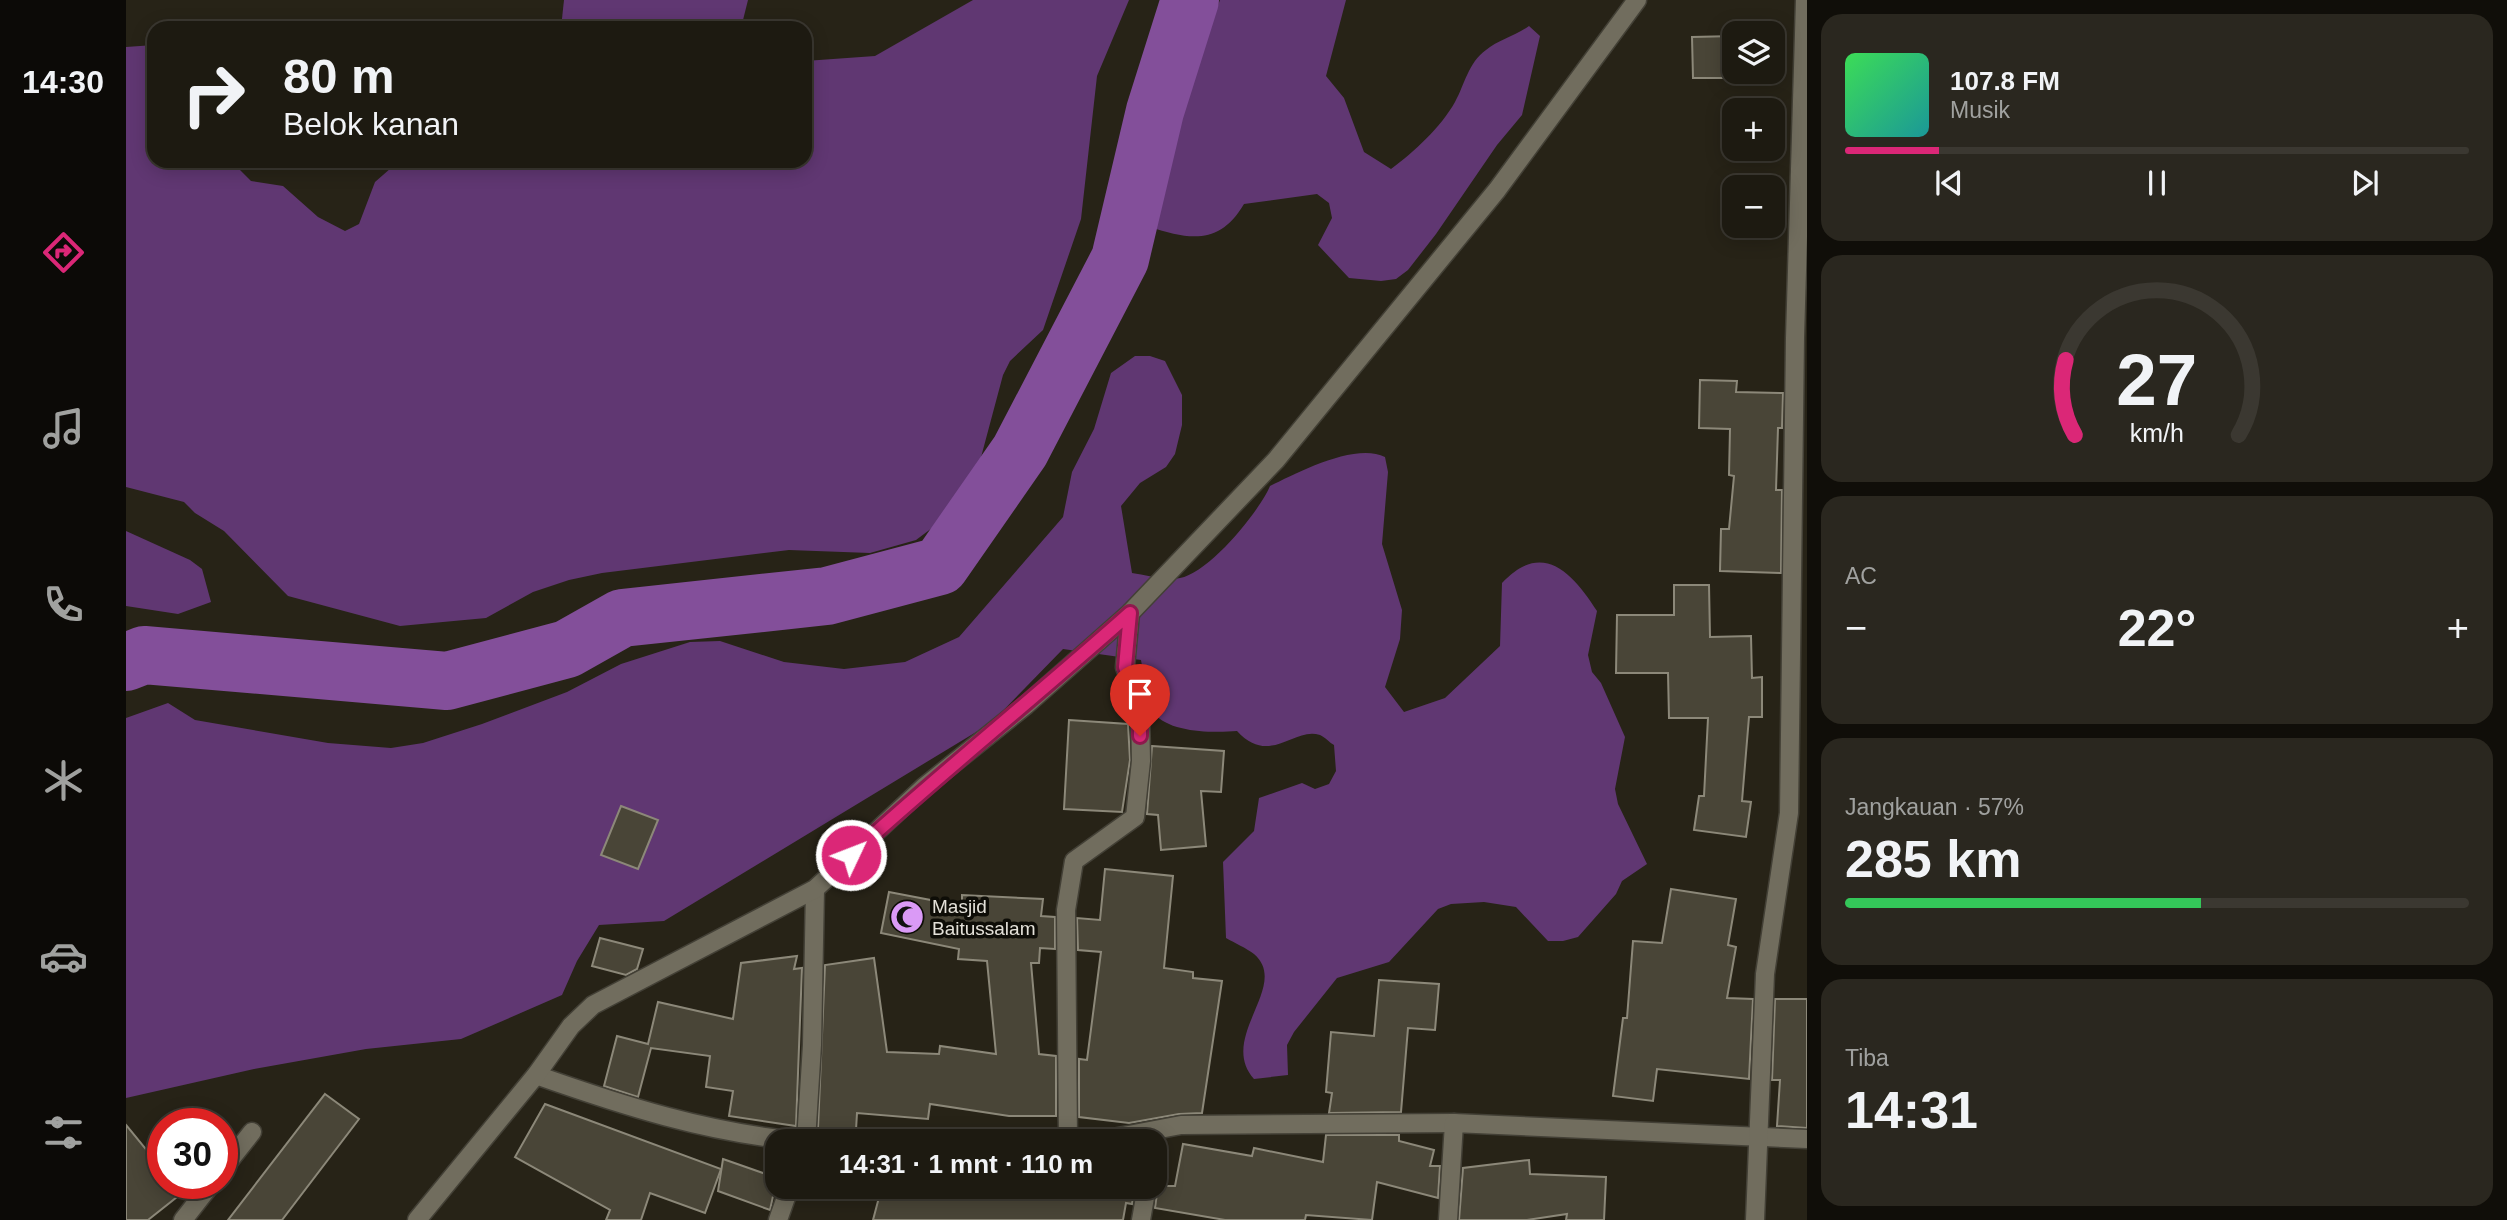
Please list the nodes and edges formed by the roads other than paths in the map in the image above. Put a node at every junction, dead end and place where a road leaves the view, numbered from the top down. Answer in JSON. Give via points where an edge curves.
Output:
{"nodes":[{"id":1,"x":1637,"y":0,"type":"edge"},
{"id":2,"x":1805,"y":0,"type":"edge"},
{"id":3,"x":1130,"y":613,"type":"junction"},
{"id":4,"x":1798,"y":678,"type":"edge"},
{"id":5,"x":815,"y":889,"type":"junction"},
{"id":6,"x":536,"y":1074,"type":"junction"},
{"id":7,"x":1454,"y":1123,"type":"junction"},
{"id":8,"x":807,"y":1129,"type":"edge"},
{"id":9,"x":1068,"y":1129,"type":"edge"},
{"id":10,"x":252,"y":1132,"type":"dead end"},
{"id":11,"x":1167,"y":1135,"type":"edge"},
{"id":12,"x":765,"y":1138,"type":"edge"},
{"id":13,"x":1758,"y":1138,"type":"junction"},
{"id":14,"x":1807,"y":1139,"type":"edge"},
{"id":15,"x":238,"y":1150,"type":"edge"},
{"id":16,"x":199,"y":1199,"type":"edge"},
{"id":17,"x":785,"y":1199,"type":"edge"},
{"id":18,"x":1145,"y":1199,"type":"edge"},
{"id":19,"x":183,"y":1220,"type":"edge"},
{"id":20,"x":417,"y":1220,"type":"edge"},
{"id":21,"x":778,"y":1220,"type":"edge"},
{"id":22,"x":1141,"y":1220,"type":"edge"},
{"id":23,"x":1448,"y":1220,"type":"edge"},
{"id":24,"x":1755,"y":1220,"type":"edge"}],
"edges":[{"from":1,"to":3,"type":"street","via":[[1497,190],[1276,460]]},
{"from":2,"to":4,"type":"street","via":[[1795,338]]},
{"from":3,"to":5,"type":"street","via":[[1027,705],[924,787]]},
{"from":3,"to":9,"type":"street","via":[[1125,667],[1140,711],[1135,817],[1074,861],[1066,910]]},
{"from":4,"to":13,"type":"street","via":[[1789,813],[1765,974]]},
{"from":5,"to":6,"type":"street","via":[[593,1005],[571,1026]]},
{"from":5,"to":8,"type":"street"},
{"from":6,"to":12,"type":"street","via":[[643,1112]]},
{"from":6,"to":20,"type":"street"},
{"from":7,"to":11,"type":"street","via":[[1217,1124]]},
{"from":7,"to":13,"type":"street"},
{"from":7,"to":23,"type":"street"},
{"from":10,"to":15,"type":"street"},
{"from":13,"to":14,"type":"street"},
{"from":13,"to":24,"type":"street"},
{"from":16,"to":19,"type":"street"},
{"from":17,"to":21,"type":"street"},
{"from":18,"to":22,"type":"street"}]}
